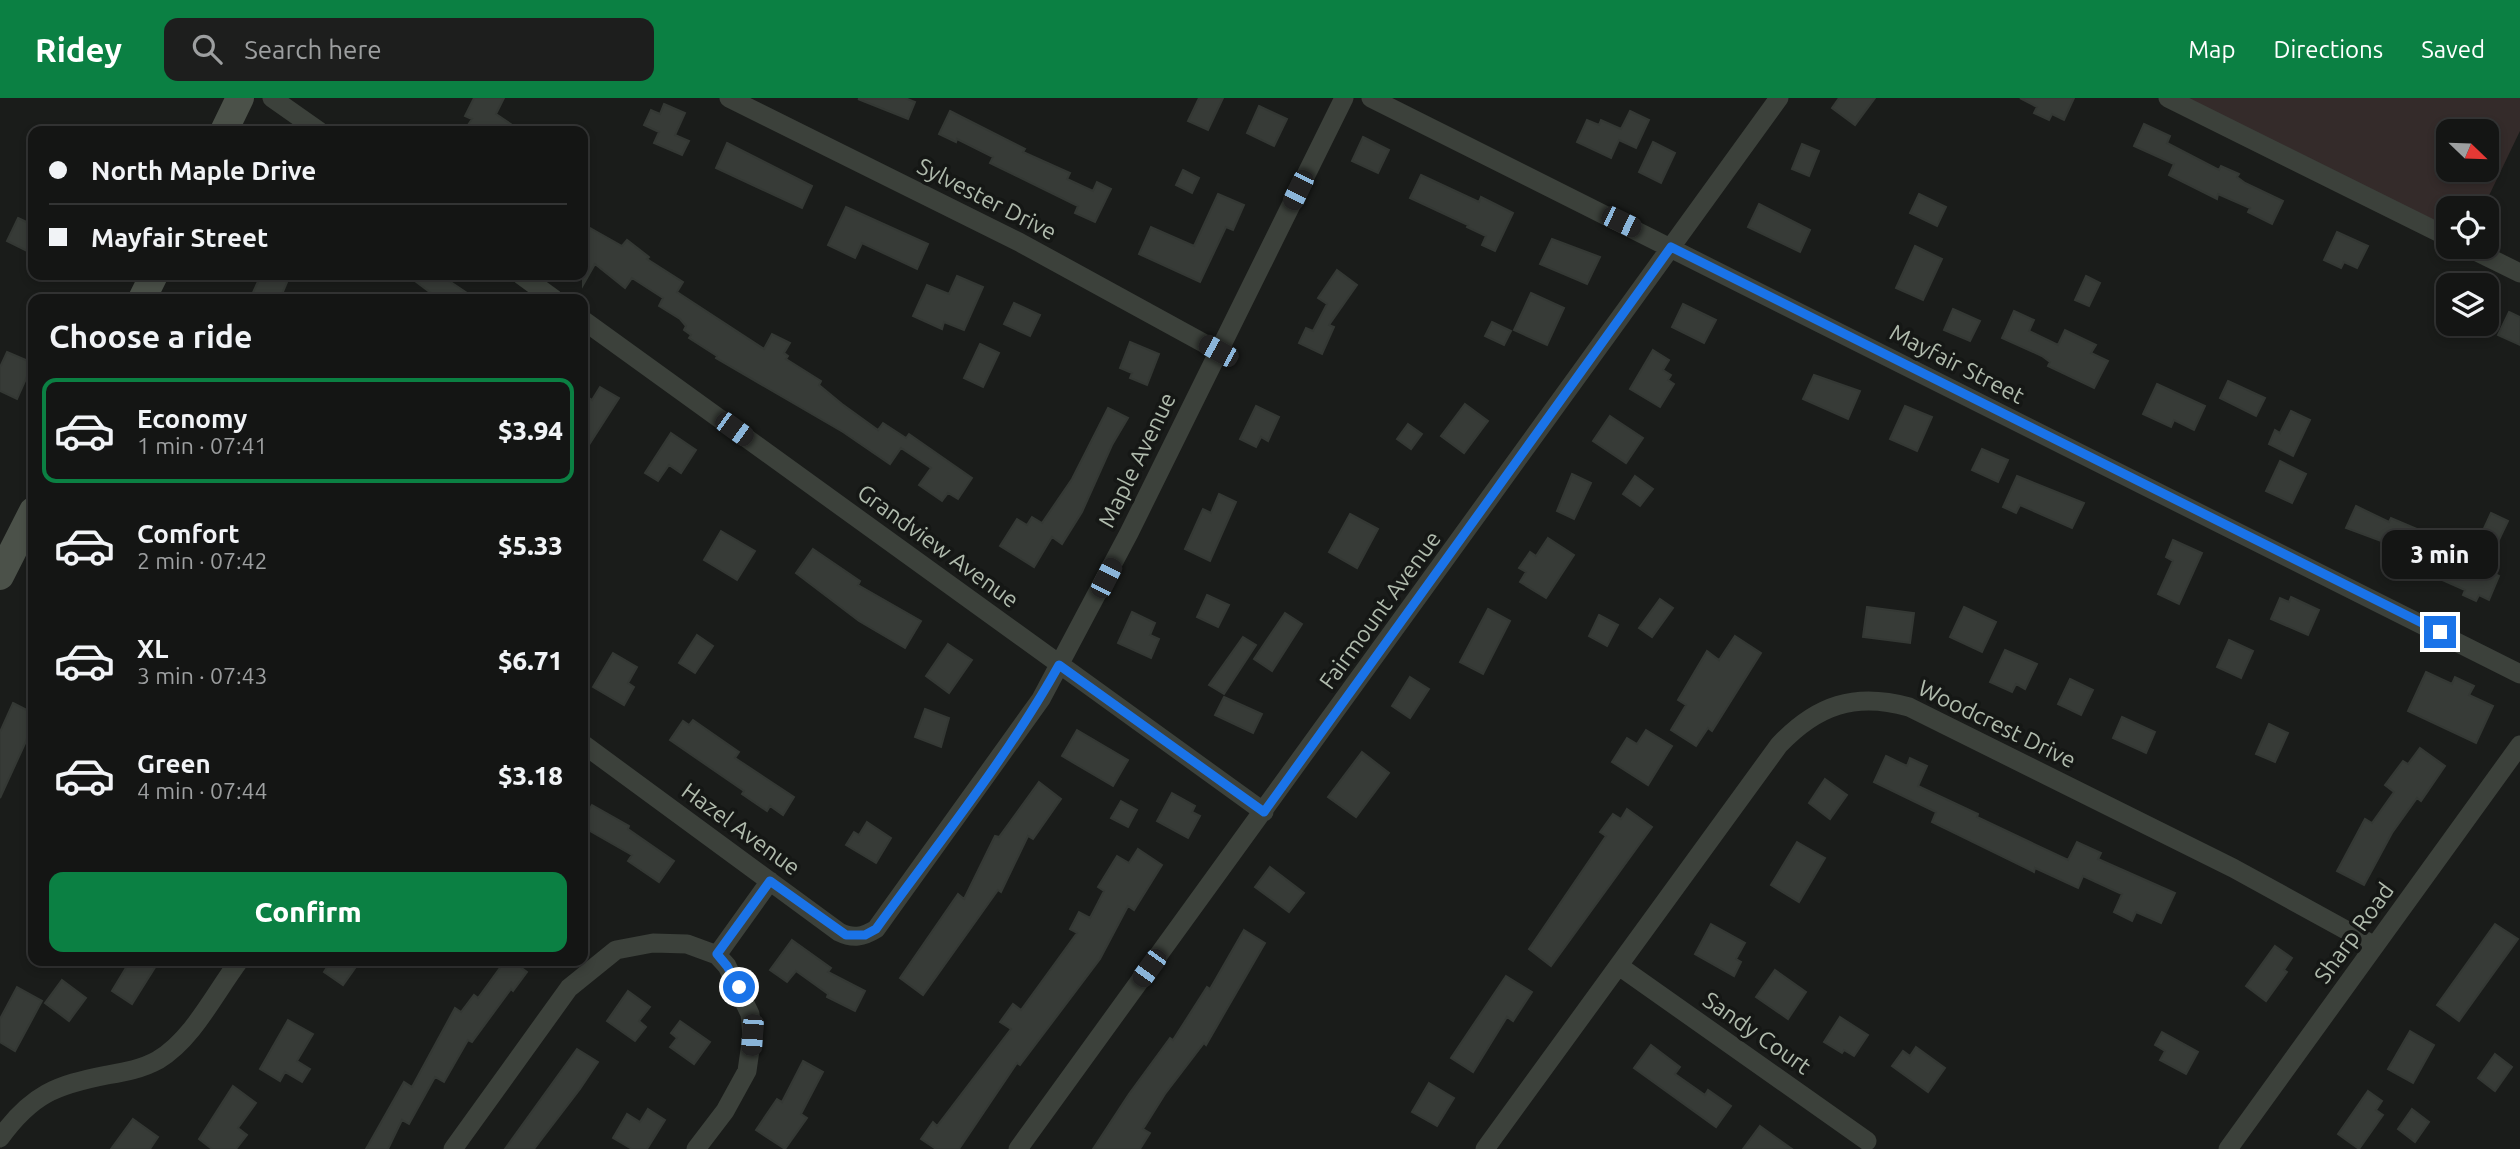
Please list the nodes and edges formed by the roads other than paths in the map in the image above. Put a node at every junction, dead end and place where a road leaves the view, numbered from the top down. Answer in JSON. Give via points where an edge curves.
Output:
{"nodes":[{"id":1,"x":240,"y":98,"type":"edge"},
{"id":2,"x":272,"y":98,"type":"edge"},
{"id":3,"x":729,"y":98,"type":"edge"},
{"id":4,"x":1344,"y":98,"type":"edge"},
{"id":5,"x":1371,"y":98,"type":"edge"},
{"id":6,"x":1779,"y":98,"type":"edge"},
{"id":7,"x":2168,"y":98,"type":"edge"},
{"id":8,"x":226,"y":126,"type":"edge"},
{"id":9,"x":312,"y":126,"type":"edge"},
{"id":10,"x":2436,"y":231,"type":"edge"},
{"id":11,"x":1671,"y":247,"type":"junction"},
{"id":12,"x":2491,"y":259,"type":"edge"},
{"id":13,"x":2520,"y":273,"type":"edge"},
{"id":14,"x":528,"y":280,"type":"edge"},
{"id":15,"x":548,"y":294,"type":"edge"},
{"id":16,"x":588,"y":324,"type":"edge"},
{"id":17,"x":1218,"y":351,"type":"junction"},
{"id":18,"x":28,"y":521,"type":"edge"},
{"id":19,"x":0,"y":576,"type":"edge"},
{"id":20,"x":1059,"y":665,"type":"junction"},
{"id":21,"x":2520,"y":674,"type":"edge"},
{"id":22,"x":2520,"y":745,"type":"edge"},
{"id":23,"x":588,"y":748,"type":"edge"},
{"id":24,"x":1264,"y":812,"type":"junction"},
{"id":25,"x":770,"y":881,"type":"junction"},
{"id":26,"x":874,"y":930,"type":"joint"},
{"id":27,"x":2375,"y":946,"type":"junction"},
{"id":28,"x":717,"y":954,"type":"junction"},
{"id":29,"x":236,"y":966,"type":"edge"},
{"id":30,"x":1619,"y":966,"type":"junction"},
{"id":31,"x":0,"y":1138,"type":"edge"},
{"id":32,"x":1867,"y":1141,"type":"dead end"},
{"id":33,"x":453,"y":1149,"type":"edge"},
{"id":34,"x":696,"y":1149,"type":"edge"},
{"id":35,"x":1018,"y":1149,"type":"edge"},
{"id":36,"x":1485,"y":1149,"type":"edge"},
{"id":37,"x":2228,"y":1149,"type":"edge"}],
"edges":[{"from":1,"to":8,"type":"main road"},
{"from":2,"to":9,"type":"street"},
{"from":3,"to":17,"type":"street","name":"Sylvester Drive","via":[[1019,242]]},
{"from":4,"to":17,"type":"street","name":"Maple Avenue"},
{"from":5,"to":11,"type":"street","name":"Mayfair Street"},
{"from":6,"to":11,"type":"street","name":"Fairmount Avenue"},
{"from":7,"to":10,"type":"street"},
{"from":11,"to":21,"type":"street","name":"Mayfair Street"},
{"from":11,"to":24,"type":"street","name":"Fairmount Avenue"},
{"from":12,"to":13,"type":"street"},
{"from":14,"to":15,"type":"street"},
{"from":16,"to":20,"type":"street","name":"Grandview Avenue"},
{"from":17,"to":20,"type":"street","name":"Maple Avenue"},
{"from":18,"to":19,"type":"main road"},
{"from":20,"to":24,"type":"street","name":"Grandview Avenue"},
{"from":20,"to":26,"type":"street","name":"Maple Avenue","via":[[981,785]]},
{"from":22,"to":27,"type":"street","name":"Sharp Road"},
{"from":23,"to":25,"type":"street","name":"Hazel Avenue"},
{"from":24,"to":35,"type":"street","name":"Fairmount Avenue"},
{"from":25,"to":26,"type":"street","name":"Hazel Avenue","via":[[846,935]]},
{"from":25,"to":28,"type":"street"},
{"from":27,"to":30,"type":"street","name":"Woodcrest Drive","via":[[2233,868],[1909,707],[1872,699],[1848,702],[1798,724]]},
{"from":27,"to":37,"type":"street","name":"Sharp Road"},
{"from":28,"to":33,"type":"street","via":[[687,944],[653,943],[616,950],[598,962],[569,988]]},
{"from":28,"to":34,"type":"street","via":[[750,1013],[750,1054],[738,1090]]},
{"from":29,"to":31,"type":"street","via":[[202,1014],[160,1058],[129,1071],[48,1090],[33,1100]]},
{"from":30,"to":32,"type":"street","name":"Sandy Court"},
{"from":30,"to":36,"type":"street","name":"Woodcrest Drive"}]}
